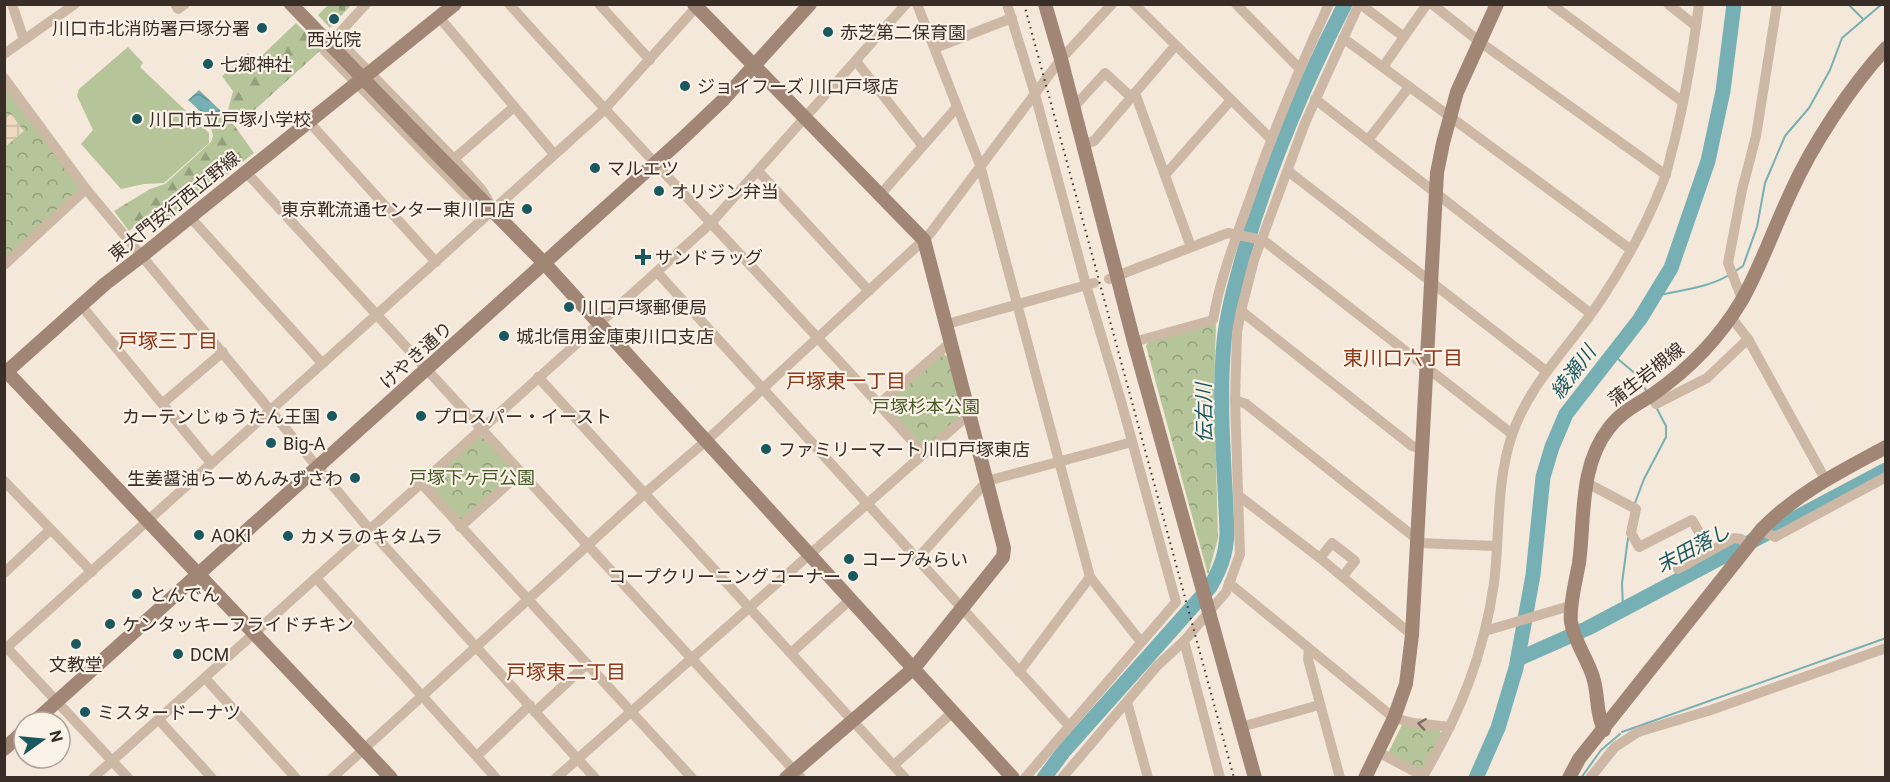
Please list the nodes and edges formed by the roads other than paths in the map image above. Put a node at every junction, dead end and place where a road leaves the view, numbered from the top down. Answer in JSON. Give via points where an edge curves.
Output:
{"nodes":[{"id":1,"x":12,"y":4,"type":"edge"},
{"id":2,"x":75,"y":4,"type":"edge"},
{"id":3,"x":175,"y":4,"type":"edge"},
{"id":4,"x":185,"y":4,"type":"edge"},
{"id":5,"x":291,"y":4,"type":"edge"},
{"id":6,"x":366,"y":4,"type":"edge"},
{"id":7,"x":455,"y":4,"type":"edge"},
{"id":8,"x":509,"y":4,"type":"edge"},
{"id":9,"x":599,"y":4,"type":"edge"},
{"id":10,"x":810,"y":4,"type":"edge"},
{"id":11,"x":906,"y":4,"type":"edge"},
{"id":12,"x":917,"y":4,"type":"edge"},
{"id":13,"x":1007,"y":4,"type":"edge"},
{"id":14,"x":1045,"y":4,"type":"edge"},
{"id":15,"x":1112,"y":4,"type":"edge"},
{"id":16,"x":1134,"y":4,"type":"edge"},
{"id":17,"x":1236,"y":4,"type":"edge"},
{"id":18,"x":1329,"y":4,"type":"edge"},
{"id":19,"x":1359,"y":4,"type":"edge"},
{"id":20,"x":1427,"y":4,"type":"edge"},
{"id":21,"x":1432,"y":4,"type":"edge"},
{"id":22,"x":1497,"y":4,"type":"edge"},
{"id":23,"x":1551,"y":4,"type":"edge"},
{"id":24,"x":1668,"y":4,"type":"edge"},
{"id":25,"x":1699,"y":4,"type":"edge"},
{"id":26,"x":1776,"y":4,"type":"edge"},
{"id":27,"x":696,"y":5,"type":"edge"},
{"id":28,"x":439,"y":17,"type":"junction"},
{"id":29,"x":1012,"y":18,"type":"junction"},
{"id":30,"x":1696,"y":26,"type":"junction"},
{"id":31,"x":1404,"y":37,"type":"junction"},
{"id":32,"x":336,"y":38,"type":"junction"},
{"id":33,"x":1343,"y":38,"type":"junction"},
{"id":34,"x":24,"y":40,"type":"junction"},
{"id":35,"x":1480,"y":42,"type":"junction"},
{"id":36,"x":1175,"y":46,"type":"junction"},
{"id":37,"x":935,"y":48,"type":"junction"},
{"id":38,"x":1886,"y":48,"type":"edge"},
{"id":39,"x":4,"y":54,"type":"edge"},
{"id":40,"x":1061,"y":59,"type":"junction"},
{"id":41,"x":650,"y":60,"type":"junction"},
{"id":42,"x":856,"y":61,"type":"junction"},
{"id":43,"x":754,"y":67,"type":"junction"},
{"id":44,"x":1383,"y":67,"type":"junction"},
{"id":45,"x":1299,"y":68,"type":"junction"},
{"id":46,"x":369,"y":74,"type":"junction"},
{"id":47,"x":4,"y":78,"type":"edge"},
{"id":48,"x":357,"y":83,"type":"junction"},
{"id":49,"x":1409,"y":87,"type":"junction"},
{"id":50,"x":1035,"y":94,"type":"junction"},
{"id":51,"x":1133,"y":95,"type":"junction"},
{"id":52,"x":1315,"y":99,"type":"junction"},
{"id":53,"x":1231,"y":100,"type":"junction"},
{"id":54,"x":1683,"y":102,"type":"junction"},
{"id":55,"x":514,"y":107,"type":"junction"},
{"id":56,"x":957,"y":107,"type":"junction"},
{"id":57,"x":1073,"y":108,"type":"junction"},
{"id":58,"x":604,"y":110,"type":"junction"},
{"id":59,"x":1450,"y":116,"type":"junction"},
{"id":60,"x":805,"y":118,"type":"junction"},
{"id":61,"x":309,"y":122,"type":"junction"},
{"id":62,"x":1271,"y":139,"type":"junction"},
{"id":63,"x":1368,"y":141,"type":"junction"},
{"id":64,"x":922,"y":145,"type":"junction"},
{"id":65,"x":1083,"y":145,"type":"junction"},
{"id":66,"x":554,"y":154,"type":"junction"},
{"id":67,"x":454,"y":159,"type":"junction"},
{"id":68,"x":655,"y":164,"type":"junction"},
{"id":69,"x":980,"y":165,"type":"junction"},
{"id":70,"x":758,"y":171,"type":"junction"},
{"id":71,"x":1287,"y":171,"type":"junction"},
{"id":72,"x":246,"y":172,"type":"junction"},
{"id":73,"x":1165,"y":175,"type":"junction"},
{"id":74,"x":1666,"y":175,"type":"junction"},
{"id":75,"x":86,"y":189,"type":"junction"},
{"id":76,"x":1436,"y":194,"type":"junction"},
{"id":77,"x":880,"y":195,"type":"junction"},
{"id":78,"x":493,"y":211,"type":"junction"},
{"id":79,"x":190,"y":217,"type":"junction"},
{"id":80,"x":711,"y":223,"type":"junction"},
{"id":81,"x":1238,"y":235,"type":"junction"},
{"id":82,"x":1261,"y":239,"type":"junction"},
{"id":83,"x":924,"y":240,"type":"junction"},
{"id":84,"x":1191,"y":247,"type":"junction"},
{"id":85,"x":1630,"y":249,"type":"junction"},
{"id":86,"x":143,"y":255,"type":"junction"},
{"id":87,"x":436,"y":262,"type":"junction"},
{"id":88,"x":545,"y":264,"type":"junction"},
{"id":89,"x":4,"y":265,"type":"edge"},
{"id":90,"x":657,"y":272,"type":"junction"},
{"id":91,"x":1113,"y":278,"type":"junction"},
{"id":92,"x":1431,"y":280,"type":"junction"},
{"id":93,"x":1090,"y":284,"type":"junction"},
{"id":94,"x":869,"y":291,"type":"junction"},
{"id":95,"x":1742,"y":299,"type":"junction"},
{"id":96,"x":81,"y":304,"type":"junction"},
{"id":97,"x":1017,"y":305,"type":"junction"},
{"id":98,"x":1241,"y":311,"type":"junction"},
{"id":99,"x":1590,"y":313,"type":"junction"},
{"id":100,"x":377,"y":314,"type":"junction"},
{"id":101,"x":1731,"y":317,"type":"junction"},
{"id":102,"x":599,"y":324,"type":"junction"},
{"id":103,"x":947,"y":324,"type":"junction"},
{"id":104,"x":818,"y":338,"type":"junction"},
{"id":105,"x":1748,"y":339,"type":"junction"},
{"id":106,"x":951,"y":342,"type":"junction"},
{"id":107,"x":1134,"y":342,"type":"junction"},
{"id":108,"x":223,"y":352,"type":"junction"},
{"id":109,"x":322,"y":363,"type":"junction"},
{"id":110,"x":1426,"y":366,"type":"junction"},
{"id":111,"x":427,"y":369,"type":"junction"},
{"id":112,"x":5,"y":371,"type":"edge"},
{"id":113,"x":1546,"y":371,"type":"junction"},
{"id":114,"x":538,"y":377,"type":"junction"},
{"id":115,"x":762,"y":388,"type":"junction"},
{"id":116,"x":1651,"y":395,"type":"junction"},
{"id":117,"x":1235,"y":400,"type":"junction"},
{"id":118,"x":162,"y":403,"type":"junction"},
{"id":119,"x":879,"y":404,"type":"junction"},
{"id":120,"x":271,"y":410,"type":"junction"},
{"id":121,"x":969,"y":414,"type":"junction"},
{"id":122,"x":481,"y":428,"type":"junction"},
{"id":123,"x":1512,"y":434,"type":"junction"},
{"id":124,"x":706,"y":441,"type":"junction"},
{"id":125,"x":1132,"y":442,"type":"junction"},
{"id":126,"x":1886,"y":447,"type":"edge"},
{"id":127,"x":1422,"y":449,"type":"junction"},
{"id":128,"x":923,"y":453,"type":"junction"},
{"id":129,"x":1058,"y":462,"type":"junction"},
{"id":130,"x":212,"y":463,"type":"junction"},
{"id":131,"x":318,"y":467,"type":"junction"},
{"id":132,"x":521,"y":472,"type":"junction"},
{"id":133,"x":1886,"y":477,"type":"edge"},
{"id":134,"x":1825,"y":479,"type":"junction"},
{"id":135,"x":987,"y":481,"type":"junction"},
{"id":136,"x":421,"y":483,"type":"junction"},
{"id":137,"x":1587,"y":483,"type":"junction"},
{"id":138,"x":6,"y":486,"type":"edge"},
{"id":139,"x":644,"y":494,"type":"junction"},
{"id":140,"x":1239,"y":496,"type":"junction"},
{"id":141,"x":866,"y":503,"type":"junction"},
{"id":142,"x":148,"y":521,"type":"junction"},
{"id":143,"x":460,"y":527,"type":"junction"},
{"id":144,"x":50,"y":530,"type":"junction"},
{"id":145,"x":369,"y":530,"type":"junction"},
{"id":146,"x":1761,"y":530,"type":"junction"},
{"id":147,"x":1418,"y":541,"type":"junction"},
{"id":148,"x":588,"y":545,"type":"junction"},
{"id":149,"x":1747,"y":545,"type":"junction"},
{"id":150,"x":1497,"y":546,"type":"junction"},
{"id":151,"x":1710,"y":551,"type":"junction"},
{"id":152,"x":810,"y":555,"type":"junction"},
{"id":153,"x":1320,"y":558,"type":"junction"},
{"id":154,"x":917,"y":559,"type":"junction"},
{"id":155,"x":1678,"y":568,"type":"dead end"},
{"id":156,"x":92,"y":572,"type":"junction"},
{"id":157,"x":4,"y":573,"type":"edge"},
{"id":158,"x":199,"y":574,"type":"junction"},
{"id":159,"x":1343,"y":576,"type":"junction"},
{"id":160,"x":1090,"y":577,"type":"junction"},
{"id":161,"x":316,"y":578,"type":"junction"},
{"id":162,"x":1229,"y":583,"type":"junction"},
{"id":163,"x":850,"y":599,"type":"junction"},
{"id":164,"x":527,"y":600,"type":"junction"},
{"id":165,"x":1573,"y":605,"type":"junction"},
{"id":166,"x":750,"y":607,"type":"junction"},
{"id":167,"x":1209,"y":607,"type":"junction"},
{"id":168,"x":962,"y":610,"type":"junction"},
{"id":169,"x":1490,"y":630,"type":"junction"},
{"id":170,"x":255,"y":634,"type":"junction"},
{"id":171,"x":1412,"y":634,"type":"junction"},
{"id":172,"x":1184,"y":641,"type":"junction"},
{"id":173,"x":1141,"y":642,"type":"junction"},
{"id":174,"x":476,"y":646,"type":"junction"},
{"id":175,"x":1886,"y":648,"type":"edge"},
{"id":176,"x":6,"y":649,"type":"edge"},
{"id":177,"x":1309,"y":649,"type":"junction"},
{"id":178,"x":791,"y":653,"type":"junction"},
{"id":179,"x":692,"y":658,"type":"junction"},
{"id":180,"x":587,"y":664,"type":"junction"},
{"id":181,"x":914,"y":668,"type":"junction"},
{"id":182,"x":1019,"y":672,"type":"junction"},
{"id":183,"x":205,"y":678,"type":"junction"},
{"id":184,"x":422,"y":696,"type":"junction"},
{"id":185,"x":58,"y":701,"type":"junction"},
{"id":186,"x":1127,"y":702,"type":"junction"},
{"id":187,"x":1319,"y":705,"type":"junction"},
{"id":188,"x":532,"y":709,"type":"junction"},
{"id":189,"x":48,"y":710,"type":"edge"},
{"id":190,"x":631,"y":710,"type":"junction"},
{"id":191,"x":953,"y":711,"type":"junction"},
{"id":192,"x":1394,"y":718,"type":"junction"},
{"id":193,"x":159,"y":720,"type":"junction"},
{"id":194,"x":853,"y":721,"type":"junction"},
{"id":195,"x":1069,"y":726,"type":"junction"},
{"id":196,"x":1242,"y":727,"type":"junction"},
{"id":197,"x":1450,"y":727,"type":"junction"},
{"id":198,"x":1604,"y":730,"type":"junction"},
{"id":199,"x":364,"y":749,"type":"junction"},
{"id":200,"x":1378,"y":752,"type":"junction"},
{"id":201,"x":477,"y":756,"type":"junction"},
{"id":202,"x":578,"y":759,"type":"junction"},
{"id":203,"x":113,"y":760,"type":"junction"},
{"id":204,"x":894,"y":765,"type":"junction"},
{"id":205,"x":794,"y":775,"type":"edge"},
{"id":206,"x":93,"y":777,"type":"edge"},
{"id":207,"x":128,"y":777,"type":"edge"},
{"id":208,"x":212,"y":777,"type":"edge"},
{"id":209,"x":296,"y":777,"type":"edge"},
{"id":210,"x":332,"y":777,"type":"edge"},
{"id":211,"x":391,"y":777,"type":"edge"},
{"id":212,"x":496,"y":777,"type":"edge"},
{"id":213,"x":556,"y":777,"type":"edge"},
{"id":214,"x":595,"y":777,"type":"edge"},
{"id":215,"x":692,"y":777,"type":"edge"},
{"id":216,"x":905,"y":777,"type":"edge"},
{"id":217,"x":1012,"y":777,"type":"edge"},
{"id":218,"x":1025,"y":777,"type":"edge"},
{"id":219,"x":1062,"y":777,"type":"edge"},
{"id":220,"x":1148,"y":777,"type":"edge"},
{"id":221,"x":1220,"y":777,"type":"edge"},
{"id":222,"x":1255,"y":777,"type":"edge"},
{"id":223,"x":1340,"y":777,"type":"edge"},
{"id":224,"x":1365,"y":777,"type":"edge"},
{"id":225,"x":1423,"y":777,"type":"edge"},
{"id":226,"x":1569,"y":777,"type":"edge"},
{"id":227,"x":1590,"y":777,"type":"edge"}],
"edges":[{"from":1,"to":34,"type":"street"},
{"from":2,"to":34,"type":"street"},
{"from":3,"to":4,"type":"street","via":[[178,9]]},
{"from":5,"to":78,"type":"street","bridge":true},
{"from":6,"to":32,"type":"street"},
{"from":7,"to":28,"type":"street","name":"東大門安行西立野線"},
{"from":8,"to":58,"type":"street"},
{"from":9,"to":41,"type":"street"},
{"from":10,"to":43,"type":"street","name":"けやき通り"},
{"from":11,"to":42,"type":"street"},
{"from":12,"to":37,"type":"street"},
{"from":13,"to":29,"type":"street"},
{"from":14,"to":40,"type":"street"},
{"from":15,"to":40,"type":"street"},
{"from":16,"to":36,"type":"street"},
{"from":17,"to":45,"type":"street"},
{"from":18,"to":45,"type":"street"},
{"from":19,"to":31,"type":"street"},
{"from":19,"to":33,"type":"street"},
{"from":20,"to":31,"type":"street"},
{"from":21,"to":35,"type":"street"},
{"from":22,"to":35,"type":"street"},
{"from":23,"to":54,"type":"street"},
{"from":24,"to":30,"type":"street"},
{"from":25,"to":30,"type":"street"},
{"from":26,"to":95,"type":"street","via":[[1756,136],[1728,262]]},
{"from":27,"to":41,"type":"street"},
{"from":27,"to":43,"type":"street"},
{"from":28,"to":46,"type":"street","name":"東大門安行西立野線"},
{"from":28,"to":55,"type":"street"},
{"from":29,"to":37,"type":"street"},
{"from":29,"to":50,"type":"street"},
{"from":30,"to":54,"type":"street"},
{"from":31,"to":44,"type":"street"},
{"from":32,"to":46,"type":"street"},
{"from":32,"to":48,"type":"street","via":[[324,50]]},
{"from":33,"to":44,"type":"street"},
{"from":33,"to":52,"type":"street"},
{"from":34,"to":39,"type":"street"},
{"from":35,"to":59,"type":"street"},
{"from":35,"to":74,"type":"street"},
{"from":36,"to":51,"type":"street"},
{"from":36,"to":53,"type":"street"},
{"from":37,"to":56,"type":"street"},
{"from":38,"to":95,"type":"street","name":"蒲生岩槻線","via":[[1871,64],[1806,162]]},
{"from":40,"to":50,"type":"street"},
{"from":40,"to":57,"type":"street"},
{"from":41,"to":58,"type":"street"},
{"from":42,"to":60,"type":"street"},
{"from":42,"to":64,"type":"street"},
{"from":43,"to":60,"type":"street"},
{"from":43,"to":68,"type":"street","name":"けやき通り"},
{"from":44,"to":49,"type":"street"},
{"from":45,"to":62,"type":"street"},
{"from":46,"to":48,"type":"street","name":"東大門安行西立野線"},
{"from":46,"to":67,"type":"street"},
{"from":47,"to":75,"type":"street"},
{"from":48,"to":61,"type":"street","name":"東大門安行西立野線"},
{"from":48,"to":78,"type":"street","via":[[472,201]]},
{"from":49,"to":59,"type":"street"},
{"from":49,"to":63,"type":"street"},
{"from":50,"to":69,"type":"street"},
{"from":50,"to":93,"type":"street"},
{"from":51,"to":57,"type":"street","via":[[1105,73]]},
{"from":51,"to":65,"type":"street","via":[[1094,141]]},
{"from":51,"to":73,"type":"street"},
{"from":52,"to":63,"type":"street"},
{"from":52,"to":71,"type":"street"},
{"from":53,"to":62,"type":"street"},
{"from":53,"to":73,"type":"street"},
{"from":54,"to":74,"type":"street"},
{"from":55,"to":66,"type":"street"},
{"from":55,"to":67,"type":"street"},
{"from":56,"to":64,"type":"street"},
{"from":56,"to":69,"type":"street"},
{"from":57,"to":65,"type":"street"},
{"from":58,"to":66,"type":"street"},
{"from":58,"to":68,"type":"street"},
{"from":59,"to":76,"type":"street"},
{"from":59,"to":85,"type":"street"},
{"from":60,"to":70,"type":"street"},
{"from":60,"to":77,"type":"street"},
{"from":61,"to":72,"type":"street","name":"東大門安行西立野線"},
{"from":61,"to":87,"type":"street"},
{"from":62,"to":81,"type":"street"},
{"from":63,"to":76,"type":"street"},
{"from":64,"to":77,"type":"street"},
{"from":65,"to":91,"type":"street"},
{"from":66,"to":78,"type":"street"},
{"from":67,"to":78,"type":"street","via":[[482,190]]},
{"from":68,"to":80,"type":"street"},
{"from":68,"to":88,"type":"street","name":"けやき通り"},
{"from":69,"to":83,"type":"street"},
{"from":69,"to":97,"type":"street"},
{"from":70,"to":80,"type":"street"},
{"from":70,"to":94,"type":"street"},
{"from":71,"to":82,"type":"street"},
{"from":71,"to":92,"type":"street"},
{"from":72,"to":79,"type":"street","name":"東大門安行西立野線"},
{"from":72,"to":100,"type":"street"},
{"from":73,"to":84,"type":"street"},
{"from":74,"to":85,"type":"street"},
{"from":75,"to":86,"type":"street"},
{"from":75,"to":89,"type":"street"},
{"from":76,"to":92,"type":"street"},
{"from":76,"to":99,"type":"street"},
{"from":77,"to":83,"type":"street"},
{"from":78,"to":87,"type":"street"},
{"from":78,"to":88,"type":"street"},
{"from":79,"to":86,"type":"street","name":"東大門安行西立野線"},
{"from":79,"to":109,"type":"street"},
{"from":80,"to":90,"type":"street"},
{"from":80,"to":104,"type":"street"},
{"from":81,"to":82,"type":"street"},
{"from":81,"to":84,"type":"street","via":[[1228,233]]},
{"from":81,"to":107,"type":"street","via":[[1213,320]]},
{"from":82,"to":98,"type":"street"},
{"from":82,"to":110,"type":"street"},
{"from":83,"to":94,"type":"street"},
{"from":83,"to":103,"type":"street"},
{"from":84,"to":91,"type":"street"},
{"from":85,"to":99,"type":"street"},
{"from":86,"to":96,"type":"street","name":"東大門安行西立野線"},
{"from":86,"to":108,"type":"street"},
{"from":87,"to":100,"type":"street"},
{"from":88,"to":102,"type":"street"},
{"from":88,"to":111,"type":"street","name":"けやき通り"},
{"from":90,"to":102,"type":"street"},
{"from":90,"to":115,"type":"street"},
{"from":91,"to":107,"type":"street"},
{"from":92,"to":110,"type":"street"},
{"from":92,"to":113,"type":"street"},
{"from":93,"to":97,"type":"street"},
{"from":93,"to":125,"type":"street"},
{"from":94,"to":104,"type":"street"},
{"from":95,"to":101,"type":"street","name":"蒲生岩槻線"},
{"from":96,"to":112,"type":"street","name":"東大門安行西立野線"},
{"from":96,"to":118,"type":"street"},
{"from":97,"to":103,"type":"street"},
{"from":97,"to":129,"type":"street"},
{"from":98,"to":117,"type":"street"},
{"from":98,"to":127,"type":"street","via":[[1413,446]]},
{"from":99,"to":113,"type":"street"},
{"from":100,"to":109,"type":"street"},
{"from":100,"to":111,"type":"street"},
{"from":101,"to":105,"type":"street"},
{"from":101,"to":116,"type":"street","name":"蒲生岩槻線","via":[[1690,366]]},
{"from":102,"to":114,"type":"street"},
{"from":102,"to":124,"type":"street"},
{"from":103,"to":106,"type":"street"},
{"from":104,"to":115,"type":"street"},
{"from":104,"to":119,"type":"street"},
{"from":105,"to":116,"type":"street","via":[[1707,378],[1656,404]]},
{"from":105,"to":134,"type":"street"},
{"from":106,"to":119,"type":"street"},
{"from":106,"to":121,"type":"street"},
{"from":107,"to":167,"type":"street"},
{"from":108,"to":118,"type":"street"},
{"from":108,"to":120,"type":"street"},
{"from":109,"to":120,"type":"street"},
{"from":110,"to":123,"type":"street"},
{"from":110,"to":127,"type":"street"},
{"from":111,"to":122,"type":"street"},
{"from":111,"to":131,"type":"street","name":"けやき通り"},
{"from":112,"to":142,"type":"street"},
{"from":113,"to":123,"type":"street"},
{"from":114,"to":122,"type":"street"},
{"from":114,"to":139,"type":"street"},
{"from":115,"to":124,"type":"street"},
{"from":115,"to":141,"type":"street"},
{"from":116,"to":137,"type":"street","name":"蒲生岩槻線","via":[[1625,411],[1609,427],[1598,444]]},
{"from":117,"to":140,"type":"street"},
{"from":117,"to":147,"type":"street","via":[[1246,404]]},
{"from":118,"to":130,"type":"street"},
{"from":119,"to":128,"type":"street"},
{"from":120,"to":130,"type":"street"},
{"from":120,"to":131,"type":"street"},
{"from":121,"to":128,"type":"street"},
{"from":121,"to":135,"type":"street"},
{"from":122,"to":132,"type":"street"},
{"from":122,"to":136,"type":"street"},
{"from":123,"to":150,"type":"street","via":[[1501,487]]},
{"from":124,"to":139,"type":"street"},
{"from":124,"to":152,"type":"street"},
{"from":125,"to":129,"type":"street"},
{"from":125,"to":173,"type":"street","via":[[1176,602]]},
{"from":126,"to":134,"type":"street"},
{"from":127,"to":147,"type":"street"},
{"from":128,"to":141,"type":"street"},
{"from":129,"to":135,"type":"street"},
{"from":129,"to":160,"type":"street"},
{"from":130,"to":142,"type":"street"},
{"from":131,"to":145,"type":"street"},
{"from":131,"to":158,"type":"street","name":"けやき通り"},
{"from":132,"to":143,"type":"street"},
{"from":132,"to":148,"type":"street"},
{"from":133,"to":146,"type":"street","via":[[1775,537]]},
{"from":134,"to":146,"type":"street","via":[[1783,508]]},
{"from":135,"to":154,"type":"street"},
{"from":135,"to":168,"type":"street","via":[[1005,553]]},
{"from":136,"to":143,"type":"street"},
{"from":136,"to":145,"type":"street"},
{"from":137,"to":151,"type":"street","via":[[1636,509],[1631,532],[1639,547],[1692,520]]},
{"from":137,"to":165,"type":"street","name":"蒲生岩槻線"},
{"from":138,"to":144,"type":"street"},
{"from":139,"to":148,"type":"street"},
{"from":139,"to":166,"type":"street"},
{"from":140,"to":153,"type":"street"},
{"from":140,"to":162,"type":"street","via":[[1240,554]]},
{"from":141,"to":152,"type":"street"},
{"from":141,"to":154,"type":"street"},
{"from":142,"to":156,"type":"street"},
{"from":142,"to":158,"type":"street"},
{"from":143,"to":164,"type":"street"},
{"from":144,"to":156,"type":"street"},
{"from":144,"to":157,"type":"street"},
{"from":145,"to":161,"type":"street"},
{"from":145,"to":174,"type":"street"},
{"from":146,"to":149,"type":"street"},
{"from":147,"to":150,"type":"street"},
{"from":147,"to":171,"type":"street"},
{"from":148,"to":164,"type":"street"},
{"from":148,"to":179,"type":"street"},
{"from":149,"to":151,"type":"street","via":[[1734,538]]},
{"from":149,"to":198,"type":"street"},
{"from":150,"to":169,"type":"street"},
{"from":151,"to":155,"type":"street"},
{"from":152,"to":163,"type":"street"},
{"from":152,"to":166,"type":"street"},
{"from":153,"to":159,"type":"street"},
{"from":153,"to":159,"type":"street","via":[[1332,543],[1355,561]]},
{"from":154,"to":168,"type":"street"},
{"from":156,"to":176,"type":"street"},
{"from":158,"to":170,"type":"street"},
{"from":158,"to":185,"type":"street","name":"けやき通り"},
{"from":159,"to":171,"type":"street"},
{"from":160,"to":173,"type":"street"},
{"from":160,"to":182,"type":"street"},
{"from":161,"to":170,"type":"street"},
{"from":161,"to":184,"type":"street"},
{"from":162,"to":167,"type":"street","via":[[1226,592]]},
{"from":162,"to":177,"type":"street"},
{"from":163,"to":178,"type":"street"},
{"from":163,"to":181,"type":"street"},
{"from":164,"to":174,"type":"street"},
{"from":164,"to":180,"type":"street"},
{"from":165,"to":169,"type":"street"},
{"from":165,"to":198,"type":"street","name":"蒲生岩槻線","via":[[1571,621],[1594,679],[1597,712]]},
{"from":166,"to":178,"type":"street"},
{"from":166,"to":179,"type":"street"},
{"from":167,"to":172,"type":"street"},
{"from":167,"to":196,"type":"street"},
{"from":168,"to":181,"type":"street"},
{"from":168,"to":182,"type":"street"},
{"from":169,"to":197,"type":"street"},
{"from":170,"to":183,"type":"street"},
{"from":170,"to":199,"type":"street"},
{"from":171,"to":192,"type":"street","via":[[1406,684]]},
{"from":172,"to":186,"type":"street","via":[[1156,666]]},
{"from":172,"to":221,"type":"street"},
{"from":173,"to":195,"type":"street"},
{"from":174,"to":184,"type":"street"},
{"from":174,"to":188,"type":"street"},
{"from":175,"to":227,"type":"street","via":[[1638,732],[1615,747]]},
{"from":176,"to":185,"type":"street"},
{"from":177,"to":187,"type":"street"},
{"from":177,"to":192,"type":"street"},
{"from":178,"to":194,"type":"street"},
{"from":179,"to":190,"type":"street"},
{"from":179,"to":205,"type":"street"},
{"from":180,"to":188,"type":"street"},
{"from":180,"to":190,"type":"street"},
{"from":181,"to":191,"type":"street"},
{"from":181,"to":194,"type":"street"},
{"from":182,"to":195,"type":"street"},
{"from":183,"to":193,"type":"street"},
{"from":183,"to":209,"type":"street"},
{"from":184,"to":199,"type":"street"},
{"from":184,"to":201,"type":"street"},
{"from":185,"to":189,"type":"street","name":"けやき通り"},
{"from":185,"to":203,"type":"street"},
{"from":186,"to":219,"type":"street"},
{"from":186,"to":220,"type":"street"},
{"from":187,"to":196,"type":"street"},
{"from":187,"to":223,"type":"street"},
{"from":188,"to":201,"type":"street"},
{"from":188,"to":202,"type":"street"},
{"from":190,"to":202,"type":"street"},
{"from":190,"to":215,"type":"street"},
{"from":191,"to":204,"type":"street"},
{"from":191,"to":217,"type":"street"},
{"from":197,"to":192,"type":"street","one_way":true},
{"from":192,"to":200,"type":"street"},
{"from":193,"to":203,"type":"street"},
{"from":193,"to":208,"type":"street"},
{"from":194,"to":204,"type":"street"},
{"from":194,"to":205,"type":"street"},
{"from":195,"to":218,"type":"street"},
{"from":196,"to":222,"type":"street"},
{"from":197,"to":225,"type":"street"},
{"from":198,"to":226,"type":"street"},
{"from":199,"to":210,"type":"street"},
{"from":199,"to":211,"type":"street"},
{"from":200,"to":224,"type":"street"},
{"from":200,"to":225,"type":"street"},
{"from":201,"to":212,"type":"street"},
{"from":202,"to":213,"type":"street"},
{"from":202,"to":214,"type":"street"},
{"from":203,"to":206,"type":"street"},
{"from":203,"to":207,"type":"street"},
{"from":204,"to":216,"type":"street"}]}
